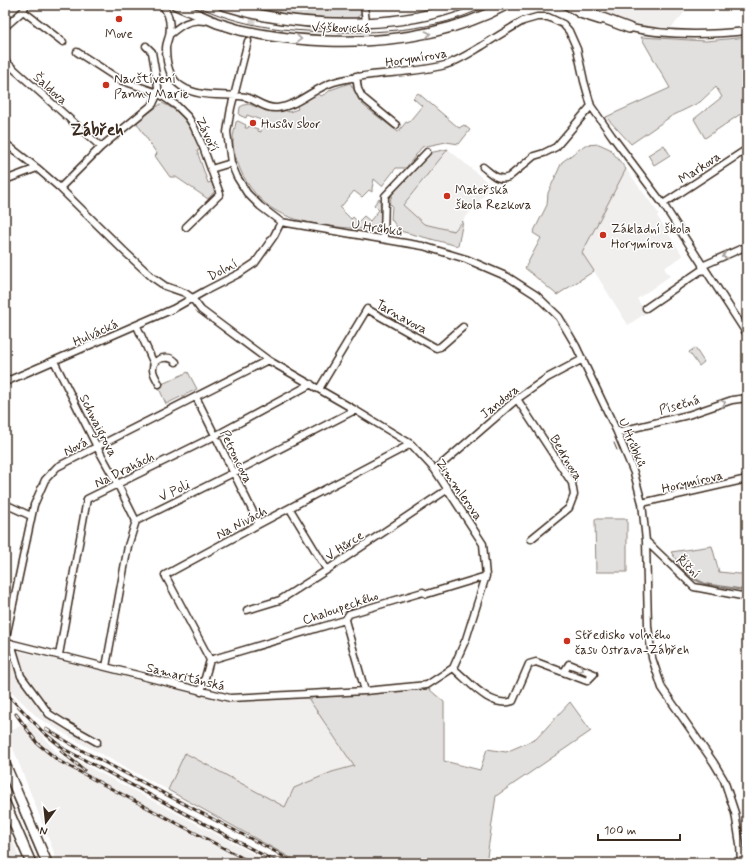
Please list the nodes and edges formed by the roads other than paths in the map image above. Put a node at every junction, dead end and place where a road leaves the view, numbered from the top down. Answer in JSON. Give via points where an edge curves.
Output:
{"nodes":[{"id":1,"x":162,"y":5,"type":"edge"},
{"id":2,"x":176,"y":5,"type":"edge"},
{"id":3,"x":223,"y":5,"type":"edge"},
{"id":4,"x":364,"y":5,"type":"edge"},
{"id":5,"x":461,"y":5,"type":"edge"},
{"id":6,"x":506,"y":5,"type":"edge"},
{"id":7,"x":565,"y":5,"type":"edge"},
{"id":8,"x":575,"y":5,"type":"edge"},
{"id":9,"x":24,"y":8,"type":"edge"},
{"id":10,"x":366,"y":22,"type":"junction"},
{"id":11,"x":217,"y":23,"type":"junction"},
{"id":12,"x":5,"y":27,"type":"edge"},
{"id":13,"x":629,"y":28,"type":"junction"},
{"id":14,"x":747,"y":30,"type":"edge"},
{"id":15,"x":169,"y":35,"type":"junction"},
{"id":16,"x":248,"y":41,"type":"tunnel mouth"},
{"id":17,"x":63,"y":42,"type":"dead end"},
{"id":18,"x":146,"y":46,"type":"dead end"},
{"id":19,"x":77,"y":52,"type":"dead end"},
{"id":20,"x":5,"y":61,"type":"edge"},
{"id":21,"x":356,"y":76,"type":"junction"},
{"id":22,"x":158,"y":93,"type":"junction"},
{"id":23,"x":235,"y":96,"type":"junction"},
{"id":24,"x":591,"y":106,"type":"junction"},
{"id":25,"x":396,"y":125,"type":"dead end"},
{"id":26,"x":5,"y":143,"type":"edge"},
{"id":27,"x":101,"y":146,"type":"junction"},
{"id":28,"x":747,"y":149,"type":"edge"},
{"id":29,"x":426,"y":152,"type":"dead end"},
{"id":30,"x":231,"y":163,"type":"junction"},
{"id":31,"x":483,"y":167,"type":"dead end"},
{"id":32,"x":37,"y":168,"type":"junction"},
{"id":33,"x":211,"y":169,"type":"junction"},
{"id":34,"x":5,"y":180,"type":"edge"},
{"id":35,"x":60,"y":188,"type":"junction"},
{"id":36,"x":663,"y":204,"type":"junction"},
{"id":37,"x":281,"y":222,"type":"junction"},
{"id":38,"x":186,"y":227,"type":"dead end"},
{"id":39,"x":384,"y":238,"type":"junction"},
{"id":40,"x":747,"y":246,"type":"edge"},
{"id":41,"x":704,"y":268,"type":"junction"},
{"id":42,"x":192,"y":298,"type":"junction"},
{"id":43,"x":646,"y":308,"type":"dead end"},
{"id":44,"x":137,"y":326,"type":"junction"},
{"id":45,"x":463,"y":327,"type":"dead end"},
{"id":46,"x":747,"y":334,"type":"edge"},
{"id":47,"x":268,"y":360,"type":"junction"},
{"id":48,"x":583,"y":360,"type":"junction"},
{"id":49,"x":54,"y":361,"type":"junction"},
{"id":50,"x":176,"y":362,"type":"dead end"},
{"id":51,"x":154,"y":364,"type":"junction"},
{"id":52,"x":5,"y":382,"type":"edge"},
{"id":53,"x":159,"y":384,"type":"dead end"},
{"id":54,"x":311,"y":384,"type":"junction"},
{"id":55,"x":319,"y":389,"type":"junction"},
{"id":56,"x":196,"y":397,"type":"junction"},
{"id":57,"x":747,"y":398,"type":"edge"},
{"id":58,"x":517,"y":399,"type":"junction"},
{"id":59,"x":355,"y":410,"type":"junction"},
{"id":60,"x":618,"y":432,"type":"junction"},
{"id":61,"x":215,"y":436,"type":"junction"},
{"id":62,"x":411,"y":444,"type":"junction"},
{"id":63,"x":97,"y":447,"type":"junction"},
{"id":64,"x":435,"y":470,"type":"junction"},
{"id":65,"x":232,"y":473,"type":"junction"},
{"id":66,"x":747,"y":479,"type":"edge"},
{"id":67,"x":118,"y":485,"type":"junction"},
{"id":68,"x":448,"y":488,"type":"junction"},
{"id":69,"x":642,"y":503,"type":"junction"},
{"id":70,"x":5,"y":504,"type":"edge"},
{"id":71,"x":290,"y":509,"type":"junction"},
{"id":72,"x":30,"y":516,"type":"junction"},
{"id":73,"x":136,"y":521,"type":"junction"},
{"id":74,"x":259,"y":524,"type":"junction"},
{"id":75,"x":531,"y":539,"type":"dead end"},
{"id":76,"x":646,"y":541,"type":"junction"},
{"id":77,"x":327,"y":570,"type":"junction"},
{"id":78,"x":486,"y":576,"type":"junction"},
{"id":79,"x":747,"y":597,"type":"edge"},
{"id":80,"x":247,"y":610,"type":"dead end"},
{"id":81,"x":345,"y":620,"type":"junction"},
{"id":82,"x":7,"y":642,"type":"edge"},
{"id":83,"x":59,"y":655,"type":"junction"},
{"id":84,"x":210,"y":660,"type":"junction"},
{"id":85,"x":106,"y":667,"type":"junction"},
{"id":86,"x":453,"y":668,"type":"junction"},
{"id":87,"x":564,"y":672,"type":"junction"},
{"id":88,"x":365,"y":691,"type":"junction"},
{"id":89,"x":201,"y":692,"type":"junction"},
{"id":90,"x":97,"y":742,"type":"dead end"},
{"id":91,"x":5,"y":764,"type":"edge"},
{"id":92,"x":5,"y":803,"type":"edge"},
{"id":93,"x":31,"y":863,"type":"edge"},
{"id":94,"x":47,"y":863,"type":"edge"},
{"id":95,"x":740,"y":863,"type":"edge"}],
"edges":[{"from":1,"to":15,"type":"street","name":"Horymírova","via":[[170,22]]},
{"from":2,"to":11,"type":"street","name":"Výškovická"},
{"from":3,"to":10,"type":"street","name":"Výškovická","bridge":true,"via":[[244,12],[305,21]]},
{"from":4,"to":10,"type":"street"},
{"from":5,"to":10,"type":"street","name":"Výškovická","via":[[413,18]]},
{"from":11,"to":6,"type":"street","name":"Výškovická","one_way":true,"bridge":true,"via":[[285,38],[390,40],[463,25]]},
{"from":7,"to":13,"type":"street","via":[[587,17]]},
{"from":8,"to":13,"type":"street"},
{"from":9,"to":12,"type":"street"},
{"from":9,"to":17,"type":"street"},
{"from":11,"to":15,"type":"street","via":[[197,19],[183,23]]},
{"from":13,"to":14,"type":"street","via":[[699,34]]},
{"from":15,"to":23,"type":"street","name":"Horymírova","via":[[166,46],[169,68],[181,86],[198,93]]},
{"from":16,"to":23,"type":"street"},
{"from":18,"to":22,"type":"street","via":[[152,52]]},
{"from":19,"to":22,"type":"street","name":"Závoří","via":[[120,80]]},
{"from":20,"to":27,"type":"street","name":"Šaldova"},
{"from":21,"to":23,"type":"street","name":"Horymírova","via":[[332,82],[282,107],[268,108],[247,98]]},
{"from":21,"to":24,"type":"street","name":"Horymírova","via":[[444,65],[459,60],[523,20],[548,17],[563,24],[573,38]]},
{"from":21,"to":25,"type":"street","via":[[362,97]]},
{"from":22,"to":27,"type":"street","via":[[153,104]]},
{"from":22,"to":33,"type":"street","name":"Závoří","via":[[188,117]]},
{"from":23,"to":30,"type":"street","via":[[227,132]]},
{"from":24,"to":31,"type":"street","via":[[556,147],[534,156],[509,177],[496,178]]},
{"from":24,"to":36,"type":"street","name":"Horymírova"},
{"from":26,"to":32,"type":"street"},
{"from":27,"to":35,"type":"street"},
{"from":28,"to":36,"type":"street","name":"Markova"},
{"from":29,"to":39,"type":"street","via":[[385,196]]},
{"from":30,"to":33,"type":"street"},
{"from":30,"to":37,"type":"street","via":[[247,193]]},
{"from":32,"to":34,"type":"street"},
{"from":32,"to":35,"type":"street"},
{"from":33,"to":38,"type":"street","name":"Závoří","via":[[220,194]]},
{"from":35,"to":42,"type":"street","via":[[152,277]]},
{"from":36,"to":41,"type":"street","name":"Horymírova"},
{"from":37,"to":39,"type":"street","name":"U Hrůbků"},
{"from":37,"to":42,"type":"street","name":"Dolní","via":[[255,262],[240,273]]},
{"from":39,"to":48,"type":"street","name":"U Hrůbků","via":[[466,259],[508,277],[536,295],[559,317]]},
{"from":40,"to":41,"type":"street","one_way":true},
{"from":41,"to":43,"type":"street"},
{"from":41,"to":46,"type":"street","name":"Horymírova"},
{"from":42,"to":44,"type":"street","name":"Hulvácká"},
{"from":42,"to":47,"type":"street","name":"Zimmlerova","via":[[201,310]]},
{"from":44,"to":49,"type":"street","name":"Hulvácká"},
{"from":44,"to":51,"type":"street"},
{"from":45,"to":55,"type":"street","name":"Tarnavova","via":[[436,348],[367,309]]},
{"from":47,"to":54,"type":"street","name":"Zimmlerova"},
{"from":47,"to":56,"type":"street","name":"Nová"},
{"from":48,"to":58,"type":"street","name":"Jandova","via":[[547,378]]},
{"from":48,"to":60,"type":"street","name":"U Hrůbků"},
{"from":49,"to":52,"type":"street","name":"Hulvácká"},
{"from":49,"to":63,"type":"street","name":"Schwaigrova"},
{"from":50,"to":51,"type":"street","via":[[167,356]]},
{"from":51,"to":53,"type":"street","via":[[153,373]]},
{"from":54,"to":55,"type":"street","name":"Zimmlerova"},
{"from":54,"to":61,"type":"street","name":"Na Drahách"},
{"from":55,"to":59,"type":"street","name":"Zimmlerova"},
{"from":56,"to":61,"type":"street","name":"Petroncova"},
{"from":56,"to":63,"type":"street","name":"Nová"},
{"from":60,"to":57,"type":"street","name":"Písečná","one_way":true},
{"from":58,"to":64,"type":"street","name":"Jandova"},
{"from":58,"to":75,"type":"street","name":"Bedrnova","via":[[572,483],[574,495],[569,508]]},
{"from":59,"to":62,"type":"street","name":"Zimmlerova"},
{"from":59,"to":65,"type":"street","name":"V Poli"},
{"from":60,"to":69,"type":"street","name":"U Hrůbků","via":[[634,473]]},
{"from":61,"to":65,"type":"street","name":"Petroncova"},
{"from":61,"to":67,"type":"street","name":"Na Drahách"},
{"from":62,"to":64,"type":"street","name":"Zimmlerova"},
{"from":62,"to":71,"type":"street","name":"Na Nivách"},
{"from":63,"to":67,"type":"street","name":"Schwaigrova"},
{"from":63,"to":72,"type":"street","name":"Nová","via":[[57,467],[45,480]]},
{"from":64,"to":68,"type":"street","name":"Zimmlerova"},
{"from":65,"to":73,"type":"street","name":"V Poli"},
{"from":65,"to":74,"type":"street","name":"Petroncova"},
{"from":66,"to":69,"type":"street","name":"Horymírova"},
{"from":67,"to":73,"type":"street","name":"Schwaigrova"},
{"from":67,"to":83,"type":"street","name":"Na Drahách","via":[[87,499]]},
{"from":68,"to":77,"type":"street","name":"V Hůrce"},
{"from":68,"to":78,"type":"street","name":"Zimmlerova","via":[[483,544]]},
{"from":69,"to":76,"type":"street","name":"U Hrůbků"},
{"from":70,"to":72,"type":"street"},
{"from":71,"to":74,"type":"street","name":"Na Nivách"},
{"from":71,"to":77,"type":"street"},
{"from":72,"to":82,"type":"street","name":"Nová"},
{"from":73,"to":85,"type":"street","via":[[128,546]]},
{"from":74,"to":84,"type":"street","name":"Na Nivách","via":[[166,575]]},
{"from":76,"to":79,"type":"street","name":"Říční","via":[[694,588]]},
{"from":76,"to":95,"type":"street","name":"U Hrůbků","via":[[648,626],[652,658],[662,688],[724,780],[735,813]]},
{"from":77,"to":80,"type":"street","name":"V Hůrce","via":[[280,600]]},
{"from":78,"to":81,"type":"street","name":"Chaloupeckého","via":[[349,614]]},
{"from":78,"to":86,"type":"street","name":"Zimmlerova","via":[[466,639]]},
{"from":81,"to":84,"type":"street","name":"Chaloupeckého"},
{"from":81,"to":88,"type":"street"},
{"from":82,"to":83,"type":"street","name":"Samaritánská"},
{"from":82,"to":90,"type":"street","via":[[21,676],[49,714]]},
{"from":83,"to":85,"type":"street","name":"Samaritánská"},
{"from":84,"to":89,"type":"street"},
{"from":85,"to":89,"type":"street","name":"Samaritánská"},
{"from":86,"to":87,"type":"street","via":[[488,699],[506,704],[513,701],[529,664],[536,662]]},
{"from":86,"to":88,"type":"street","via":[[427,685]]},
{"from":87,"to":87,"type":"street","one_way":true,"via":[[569,664],[594,674],[587,681]]},
{"from":88,"to":89,"type":"street","name":"Samaritánská","via":[[230,698]]},
{"from":91,"to":94,"type":"street"},
{"from":92,"to":93,"type":"street"}]}
